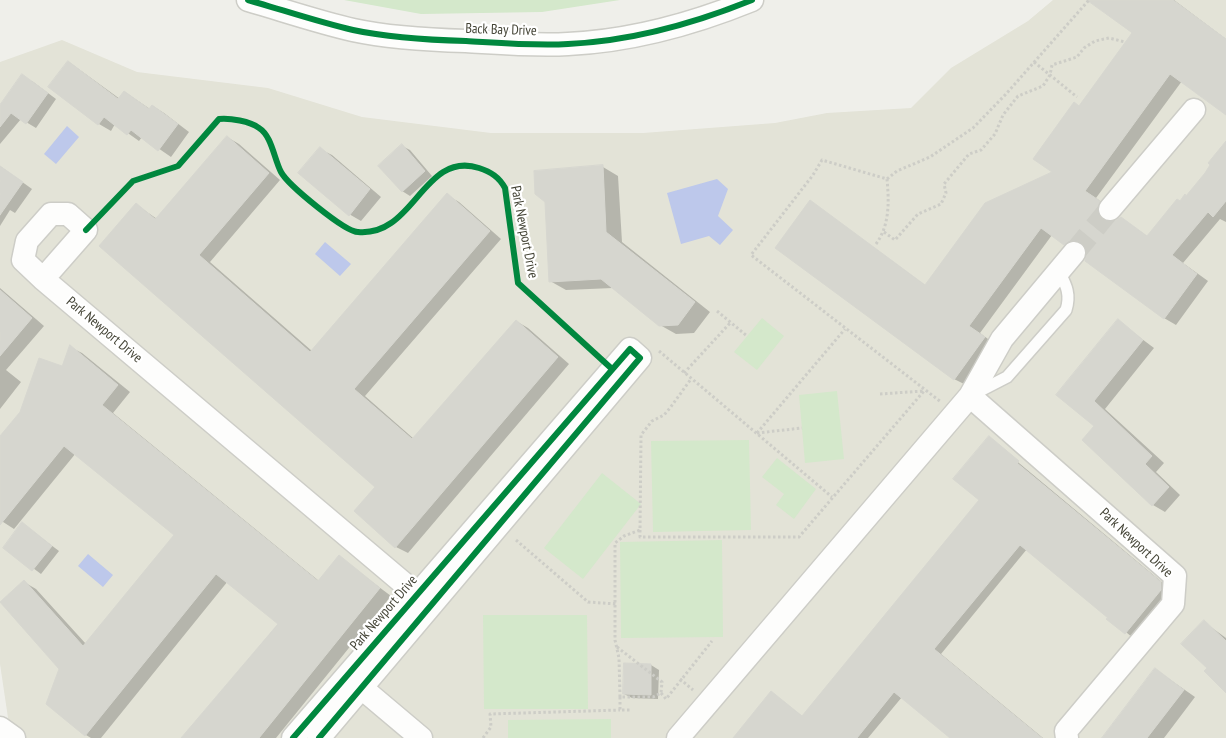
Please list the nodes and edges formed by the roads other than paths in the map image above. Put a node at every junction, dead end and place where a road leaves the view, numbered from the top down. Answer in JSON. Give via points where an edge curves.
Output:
{"nodes":[{"id":1,"x":248,"y":0,"type":"edge"},
{"id":2,"x":752,"y":0,"type":"edge"},
{"id":3,"x":1194,"y":110,"type":"dead end"},
{"id":4,"x":1110,"y":209,"type":"tunnel mouth"},
{"id":5,"x":1074,"y":253,"type":"tunnel mouth"},
{"id":6,"x":1059,"y":271,"type":"junction"},
{"id":7,"x":44,"y":279,"type":"dead end"},
{"id":8,"x":970,"y":396,"type":"junction"},
{"id":9,"x":424,"y":601,"type":"junction"},
{"id":10,"x":354,"y":681,"type":"junction"},
{"id":11,"x":0,"y":728,"type":"edge"},
{"id":12,"x":14,"y":738,"type":"edge"},
{"id":13,"x":293,"y":738,"type":"edge"},
{"id":14,"x":319,"y":738,"type":"edge"},
{"id":15,"x":421,"y":738,"type":"edge"},
{"id":16,"x":678,"y":738,"type":"edge"},
{"id":17,"x":1067,"y":738,"type":"edge"}],
"edges":[{"from":1,"to":2,"type":"street","name":"Back Bay Drive","via":[[324,23],[392,37],[568,44],[652,32],[706,18]]},
{"from":3,"to":4,"type":"street"},
{"from":5,"to":6,"type":"street"},
{"from":6,"to":8,"type":"street","via":[[1002,339]]},
{"from":6,"to":8,"type":"lane","via":[[1068,289],[1066,310],[1007,377]]},
{"from":7,"to":9,"type":"street","name":"Park Newport Drive"},
{"from":8,"to":16,"type":"street"},
{"from":8,"to":17,"type":"street","name":"Park Newport Drive","via":[[1175,576],[1173,604],[1066,731]]},
{"from":9,"to":9,"type":"street","name":"Park Newport Drive","via":[[640,358],[630,349]]},
{"from":9,"to":10,"type":"street","name":"Park Newport Drive"},
{"from":10,"to":13,"type":"street","name":"Park Newport Drive"},
{"from":10,"to":14,"type":"street","name":"Park Newport Drive"},
{"from":10,"to":15,"type":"street"},
{"from":11,"to":12,"type":"street"}]}
